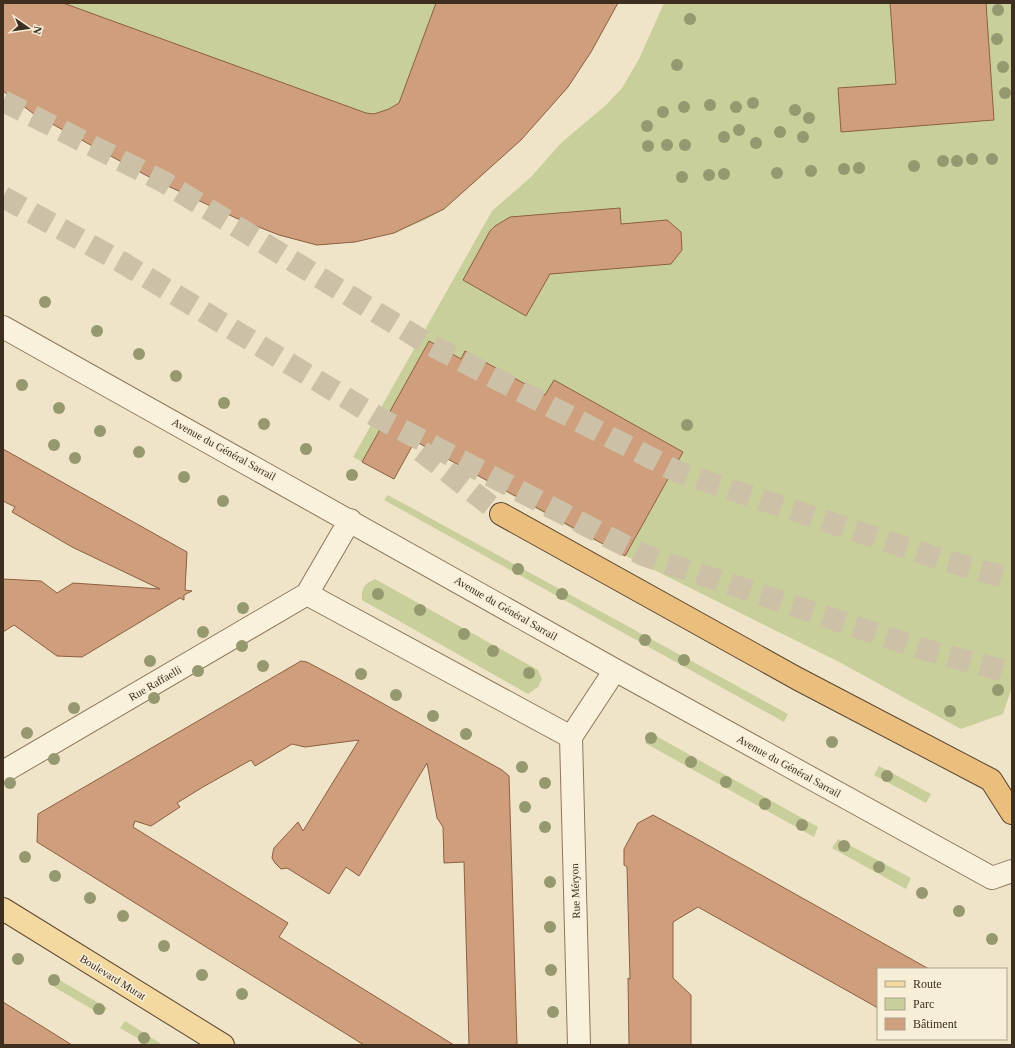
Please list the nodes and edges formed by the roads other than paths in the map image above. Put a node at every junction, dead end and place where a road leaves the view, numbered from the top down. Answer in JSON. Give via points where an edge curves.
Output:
{"nodes":[{"id":1,"x":3,"y":327,"type":"edge"},
{"id":2,"x":502,"y":514,"type":"tunnel mouth"},
{"id":3,"x":350,"y":520,"type":"junction"},
{"id":4,"x":307,"y":594,"type":"junction"},
{"id":5,"x":615,"y":670,"type":"junction"},
{"id":6,"x":571,"y":737,"type":"junction"},
{"id":7,"x":3,"y":772,"type":"edge"},
{"id":8,"x":1012,"y":813,"type":"edge"},
{"id":9,"x":1012,"y":871,"type":"edge"},
{"id":10,"x":3,"y":909,"type":"edge"},
{"id":11,"x":223,"y":1045,"type":"edge"},
{"id":12,"x":579,"y":1045,"type":"edge"}],
"edges":[{"from":1,"to":3,"type":"street","name":"Avenue du Général Sarrail"},
{"from":2,"to":8,"type":"highway","via":[[798,680],[991,780]]},
{"from":3,"to":4,"type":"street"},
{"from":3,"to":5,"type":"street","name":"Avenue du Général Sarrail"},
{"from":4,"to":6,"type":"street"},
{"from":4,"to":7,"type":"street","name":"Rue Raffaelli"},
{"from":5,"to":6,"type":"street"},
{"from":5,"to":9,"type":"street","name":"Avenue du Général Sarrail","via":[[992,878]]},
{"from":6,"to":12,"type":"street","name":"Rue Méryon"},
{"from":10,"to":11,"type":"main road","name":"Boulevard Murat"}]}
